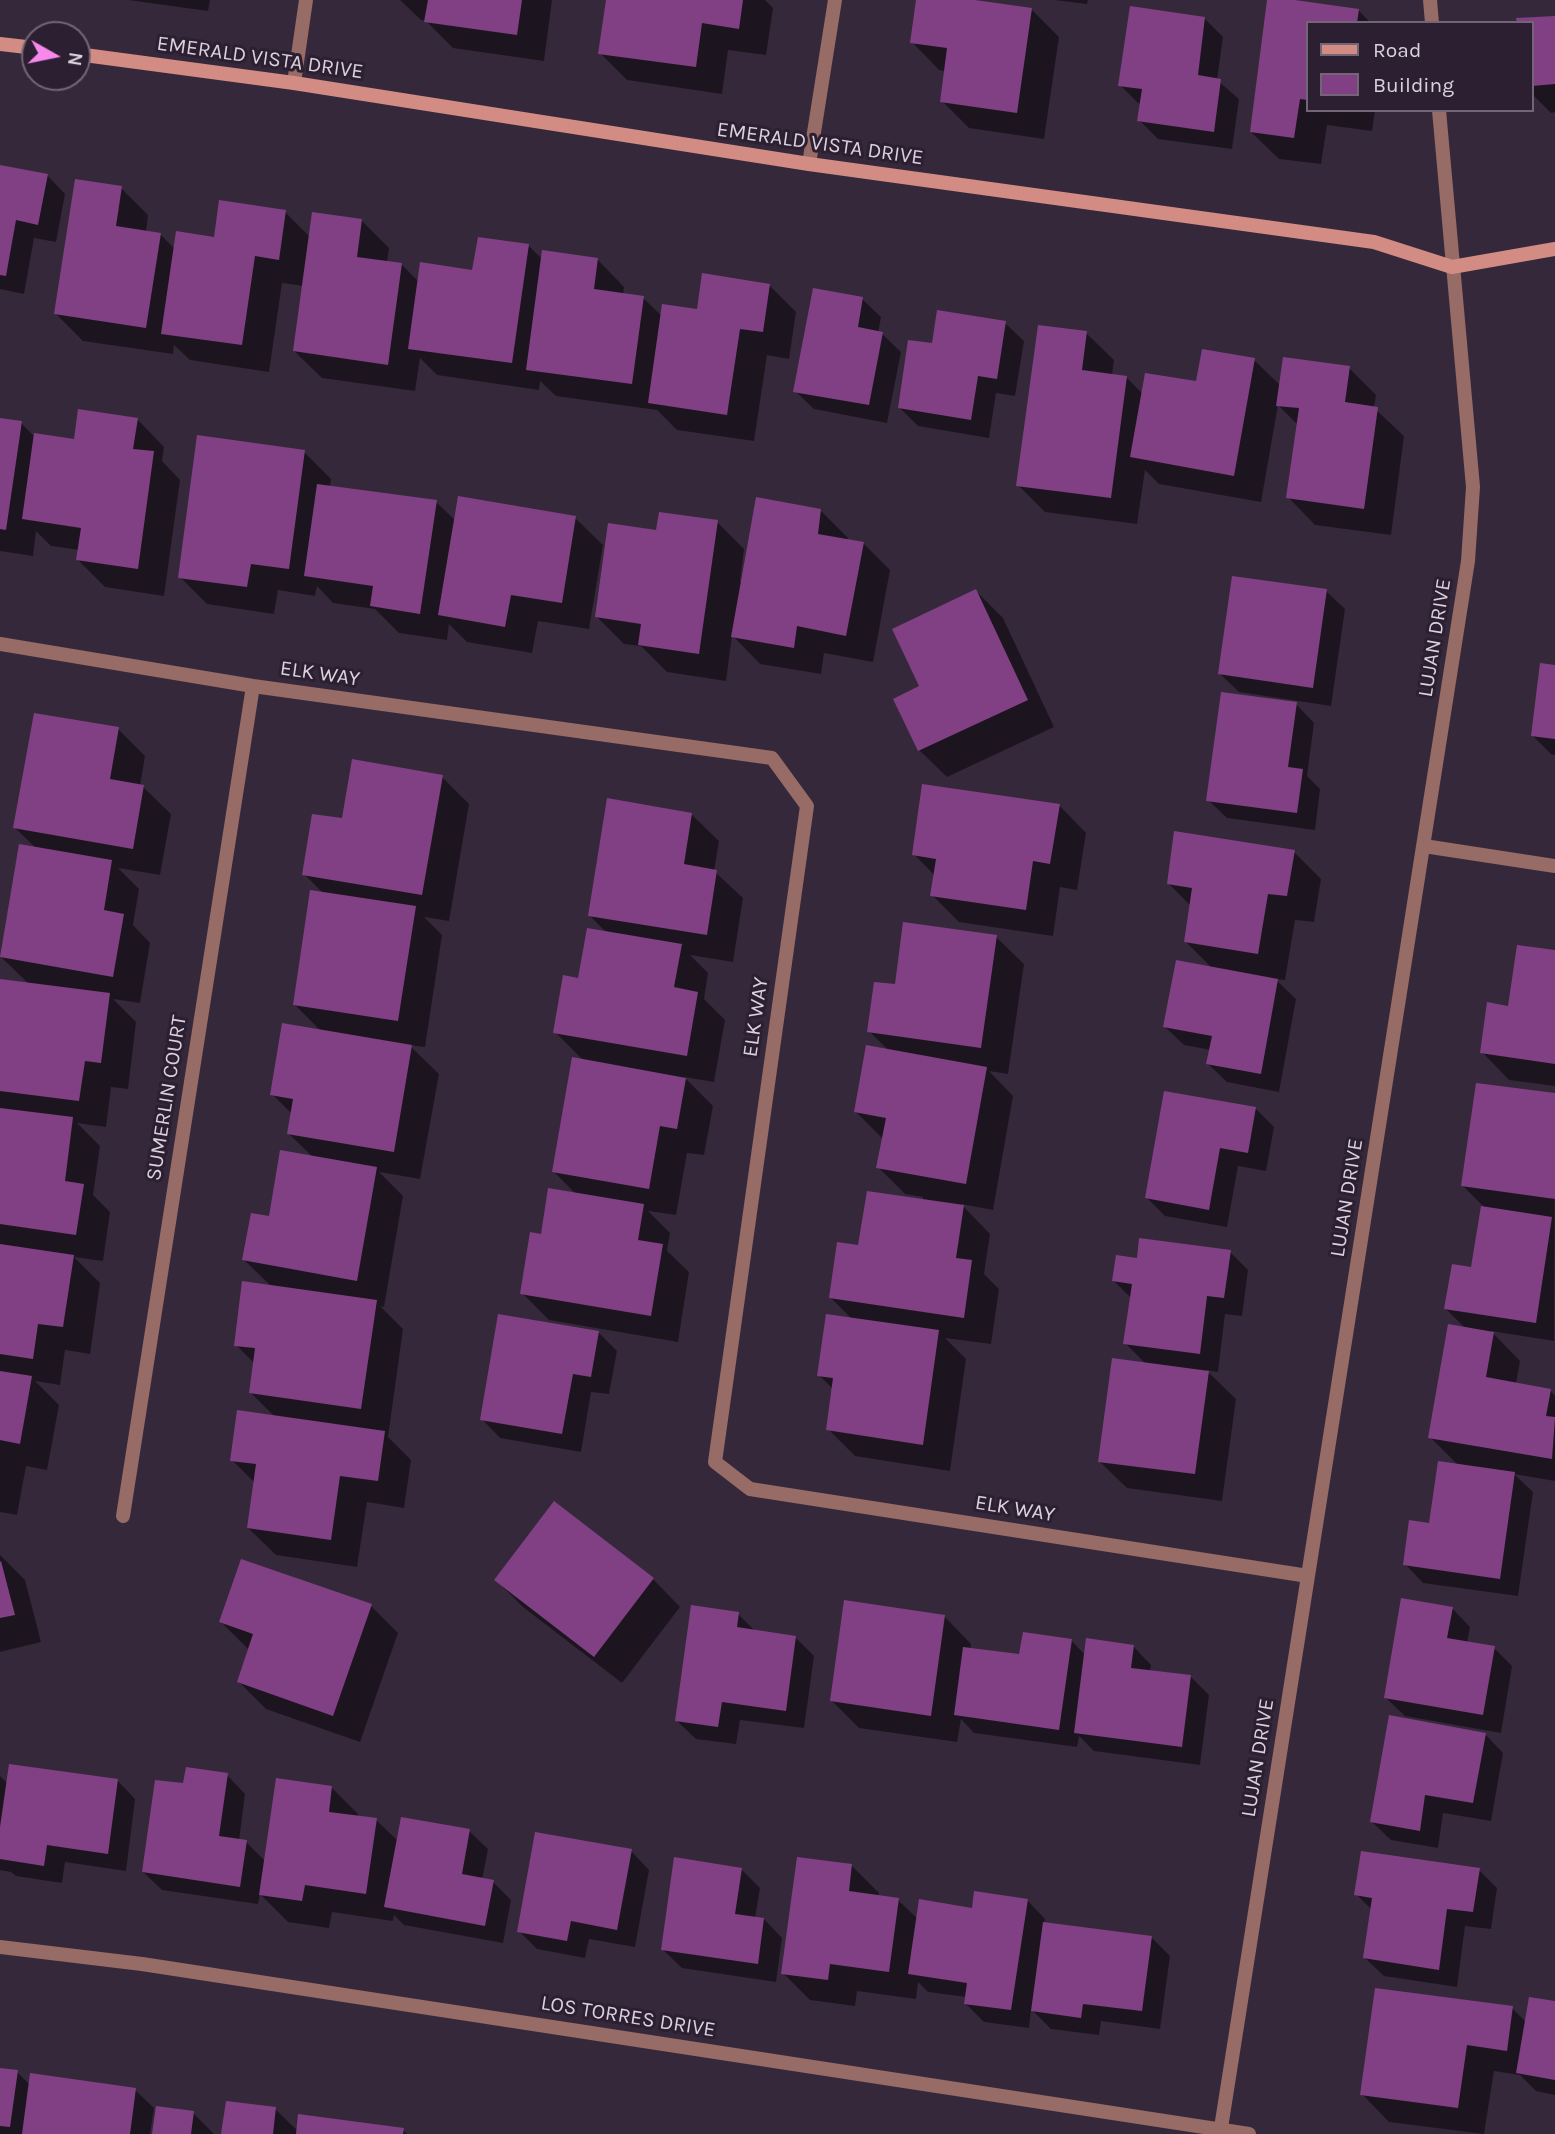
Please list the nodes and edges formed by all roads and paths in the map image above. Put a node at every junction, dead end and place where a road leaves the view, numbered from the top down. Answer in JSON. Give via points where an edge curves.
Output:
{"nodes":[{"id":1,"x":306,"y":0,"type":"edge"},
{"id":2,"x":835,"y":0,"type":"edge"},
{"id":3,"x":1430,"y":0,"type":"edge"},
{"id":4,"x":1432,"y":21,"type":"edge"},
{"id":5,"x":0,"y":44,"type":"edge"},
{"id":6,"x":21,"y":46,"type":"edge"},
{"id":7,"x":91,"y":56,"type":"edge"},
{"id":8,"x":294,"y":83,"type":"junction"},
{"id":9,"x":1439,"y":112,"type":"edge"},
{"id":10,"x":809,"y":164,"type":"junction"},
{"id":11,"x":1555,"y":249,"type":"edge"},
{"id":12,"x":1452,"y":267,"type":"junction"},
{"id":13,"x":0,"y":644,"type":"edge"},
{"id":14,"x":253,"y":686,"type":"junction"},
{"id":15,"x":1424,"y":846,"type":"junction"},
{"id":16,"x":1555,"y":866,"type":"edge"},
{"id":17,"x":123,"y":1516,"type":"dead end"},
{"id":18,"x":1308,"y":1576,"type":"junction"},
{"id":19,"x":0,"y":1947,"type":"edge"},
{"id":20,"x":1220,"y":2132,"type":"edge"},
{"id":21,"x":1249,"y":2134,"type":"edge"}],
"edges":[{"from":1,"to":8,"type":"street"},
{"from":2,"to":10,"type":"street"},
{"from":3,"to":4,"type":"street"},
{"from":5,"to":6,"type":"street"},
{"from":7,"to":8,"type":"street","name":"EMERALD VISTA DRIVE"},
{"from":8,"to":10,"type":"street","name":"EMERALD VISTA DRIVE"},
{"from":9,"to":12,"type":"street","name":"LUJAN DRIVE"},
{"from":10,"to":12,"type":"street","name":"EMERALD VISTA DRIVE","via":[[1374,242]]},
{"from":11,"to":12,"type":"street","name":"EMERALD VISTA DRIVE"},
{"from":12,"to":15,"type":"street","name":"LUJAN DRIVE","via":[[1473,487],[1468,561]]},
{"from":13,"to":14,"type":"street","name":"ELK WAY"},
{"from":14,"to":17,"type":"street","name":"SUMERLIN COURT"},
{"from":14,"to":18,"type":"street","name":"ELK WAY","via":[[772,758],[807,806],[715,1462],[750,1489]]},
{"from":15,"to":16,"type":"street"},
{"from":15,"to":18,"type":"street","name":"LUJAN DRIVE"},
{"from":18,"to":20,"type":"street","name":"LUJAN DRIVE"},
{"from":19,"to":20,"type":"street","name":"LOS TORRES DRIVE","via":[[142,1964]]},
{"from":20,"to":21,"type":"street","name":"LOS TORRES DRIVE"}]}
